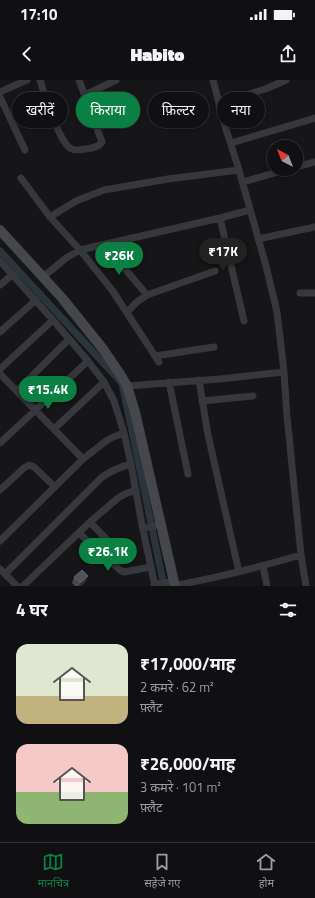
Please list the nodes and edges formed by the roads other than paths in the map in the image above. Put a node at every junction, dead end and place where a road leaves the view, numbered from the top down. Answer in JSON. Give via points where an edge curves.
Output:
{"nodes":[{"id":1,"x":27,"y":80,"type":"edge"},
{"id":2,"x":40,"y":80,"type":"edge"},
{"id":3,"x":79,"y":80,"type":"edge"},
{"id":4,"x":116,"y":80,"type":"edge"},
{"id":5,"x":213,"y":80,"type":"edge"},
{"id":6,"x":286,"y":80,"type":"edge"},
{"id":7,"x":0,"y":92,"type":"edge"},
{"id":8,"x":84,"y":92,"type":"edge"},
{"id":9,"x":91,"y":92,"type":"edge"},
{"id":10,"x":256,"y":92,"type":"edge"},
{"id":11,"x":217,"y":94,"type":"edge"},
{"id":12,"x":0,"y":97,"type":"edge"},
{"id":13,"x":315,"y":118,"type":"edge"},
{"id":14,"x":97,"y":128,"type":"edge"},
{"id":15,"x":226,"y":128,"type":"edge"},
{"id":16,"x":231,"y":143,"type":"junction"},
{"id":17,"x":25,"y":150,"type":"dead end"},
{"id":18,"x":315,"y":162,"type":"edge"},
{"id":19,"x":303,"y":165,"type":"edge"},
{"id":20,"x":239,"y":170,"type":"junction"},
{"id":21,"x":267,"y":175,"type":"edge"},
{"id":22,"x":20,"y":178,"type":"dead end"},
{"id":23,"x":243,"y":182,"type":"junction"},
{"id":24,"x":250,"y":210,"type":"junction"},
{"id":25,"x":50,"y":217,"type":"junction"},
{"id":26,"x":220,"y":218,"type":"junction"},
{"id":27,"x":315,"y":227,"type":"edge"},
{"id":28,"x":2,"y":236,"type":"edge"},
{"id":29,"x":258,"y":240,"type":"junction"},
{"id":30,"x":105,"y":245,"type":"junction"},
{"id":31,"x":80,"y":250,"type":"junction"},
{"id":32,"x":0,"y":261,"type":"edge"},
{"id":33,"x":215,"y":271,"type":"dead end"},
{"id":34,"x":13,"y":274,"type":"junction"},
{"id":35,"x":43,"y":276,"type":"junction"},
{"id":36,"x":0,"y":285,"type":"edge"},
{"id":37,"x":300,"y":293,"type":"dead end"},
{"id":38,"x":315,"y":293,"type":"edge"},
{"id":39,"x":147,"y":295,"type":"junction"},
{"id":40,"x":36,"y":300,"type":"junction"},
{"id":41,"x":127,"y":312,"type":"junction"},
{"id":42,"x":53,"y":320,"type":"junction"},
{"id":43,"x":244,"y":321,"type":"dead end"},
{"id":44,"x":0,"y":332,"type":"edge"},
{"id":45,"x":69,"y":338,"type":"junction"},
{"id":46,"x":214,"y":347,"type":"dead end"},
{"id":47,"x":88,"y":361,"type":"junction"},
{"id":48,"x":0,"y":369,"type":"edge"},
{"id":49,"x":284,"y":372,"type":"junction"},
{"id":50,"x":0,"y":374,"type":"edge"},
{"id":51,"x":199,"y":380,"type":"junction"},
{"id":52,"x":104,"y":382,"type":"junction"},
{"id":53,"x":169,"y":382,"type":"junction"},
{"id":54,"x":127,"y":386,"type":"junction"},
{"id":55,"x":17,"y":391,"type":"junction"},
{"id":56,"x":253,"y":396,"type":"dead end"},
{"id":57,"x":202,"y":401,"type":"junction"},
{"id":58,"x":35,"y":410,"type":"junction"},
{"id":59,"x":54,"y":429,"type":"junction"},
{"id":60,"x":124,"y":434,"type":"junction"},
{"id":61,"x":0,"y":443,"type":"edge"},
{"id":62,"x":83,"y":460,"type":"junction"},
{"id":63,"x":131,"y":464,"type":"junction"},
{"id":64,"x":188,"y":474,"type":"dead end"},
{"id":65,"x":55,"y":487,"type":"junction"},
{"id":66,"x":0,"y":490,"type":"edge"},
{"id":67,"x":136,"y":490,"type":"junction"},
{"id":68,"x":90,"y":522,"type":"junction"},
{"id":69,"x":151,"y":527,"type":"junction"},
{"id":70,"x":78,"y":532,"type":"junction"},
{"id":71,"x":0,"y":541,"type":"edge"},
{"id":72,"x":110,"y":543,"type":"dead end"},
{"id":73,"x":301,"y":555,"type":"junction"},
{"id":74,"x":263,"y":566,"type":"junction"},
{"id":75,"x":151,"y":567,"type":"junction"},
{"id":76,"x":2,"y":572,"type":"edge"},
{"id":77,"x":239,"y":572,"type":"junction"},
{"id":78,"x":208,"y":583,"type":"edge"},
{"id":79,"x":166,"y":584,"type":"edge"},
{"id":80,"x":17,"y":586,"type":"edge"},
{"id":81,"x":23,"y":586,"type":"edge"},
{"id":82,"x":267,"y":586,"type":"edge"},
{"id":83,"x":306,"y":586,"type":"edge"}],
"edges":[{"from":1,"to":7,"type":"street"},
{"from":2,"to":14,"type":"street","via":[[56,126],[68,147],[79,150],[100,145],[102,142]]},
{"from":3,"to":8,"type":"street"},
{"from":4,"to":9,"type":"street"},
{"from":5,"to":11,"type":"street"},
{"from":6,"to":10,"type":"street"},
{"from":12,"to":17,"type":"street"},
{"from":13,"to":16,"type":"street"},
{"from":15,"to":16,"type":"street"},
{"from":16,"to":20,"type":"street"},
{"from":18,"to":19,"type":"street"},
{"from":20,"to":23,"type":"street"},
{"from":20,"to":25,"type":"street","via":[[104,190],[76,201]]},
{"from":21,"to":23,"type":"street"},
{"from":22,"to":25,"type":"street"},
{"from":23,"to":24,"type":"street"},
{"from":24,"to":26,"type":"street"},
{"from":24,"to":29,"type":"street"},
{"from":25,"to":31,"type":"street"},
{"from":26,"to":30,"type":"street"},
{"from":26,"to":43,"type":"street"},
{"from":27,"to":29,"type":"street"},
{"from":28,"to":35,"type":"street"},
{"from":29,"to":49,"type":"street","via":[[277,312]]},
{"from":30,"to":31,"type":"street"},
{"from":30,"to":39,"type":"street"},
{"from":31,"to":35,"type":"street"},
{"from":31,"to":41,"type":"street"},
{"from":32,"to":34,"type":"street"},
{"from":33,"to":39,"type":"street"},
{"from":34,"to":36,"type":"street"},
{"from":34,"to":40,"type":"street"},
{"from":35,"to":54,"type":"street","via":[[103,349]]},
{"from":37,"to":38,"type":"street"},
{"from":39,"to":41,"type":"street"},
{"from":40,"to":42,"type":"street"},
{"from":40,"to":44,"type":"street"},
{"from":41,"to":46,"type":"street","via":[[157,359]]},
{"from":42,"to":45,"type":"street"},
{"from":42,"to":48,"type":"street"},
{"from":45,"to":47,"type":"street"},
{"from":45,"to":55,"type":"street"},
{"from":47,"to":52,"type":"street"},
{"from":47,"to":58,"type":"street"},
{"from":49,"to":51,"type":"street"},
{"from":49,"to":73,"type":"street","via":[[286,416]]},
{"from":50,"to":55,"type":"street"},
{"from":51,"to":53,"type":"street"},
{"from":51,"to":57,"type":"street"},
{"from":52,"to":59,"type":"street"},
{"from":52,"to":60,"type":"street","via":[[114,401]]},
{"from":53,"to":54,"type":"street"},
{"from":53,"to":64,"type":"street"},
{"from":54,"to":69,"type":"street","via":[[135,412]]},
{"from":55,"to":58,"type":"street"},
{"from":56,"to":57,"type":"street"},
{"from":57,"to":77,"type":"street"},
{"from":58,"to":59,"type":"street"},
{"from":58,"to":61,"type":"street"},
{"from":59,"to":62,"type":"street"},
{"from":60,"to":62,"type":"street","via":[[106,441]]},
{"from":60,"to":63,"type":"street"},
{"from":62,"to":65,"type":"street"},
{"from":63,"to":67,"type":"street"},
{"from":63,"to":76,"type":"street","via":[[111,471],[102,478]]},
{"from":65,"to":66,"type":"street","via":[[29,465]]},
{"from":65,"to":71,"type":"street"},
{"from":67,"to":68,"type":"street","via":[[118,498]]},
{"from":67,"to":69,"type":"street"},
{"from":68,"to":70,"type":"street"},
{"from":68,"to":72,"type":"street"},
{"from":69,"to":75,"type":"street"},
{"from":69,"to":79,"type":"street"},
{"from":70,"to":75,"type":"street","via":[[124,572]]},
{"from":70,"to":81,"type":"street"},
{"from":73,"to":74,"type":"street"},
{"from":73,"to":83,"type":"street"},
{"from":74,"to":77,"type":"street"},
{"from":74,"to":82,"type":"street"},
{"from":75,"to":79,"type":"street"},
{"from":76,"to":80,"type":"street"},
{"from":77,"to":78,"type":"street"},
{"from":78,"to":79,"type":"street"}]}
